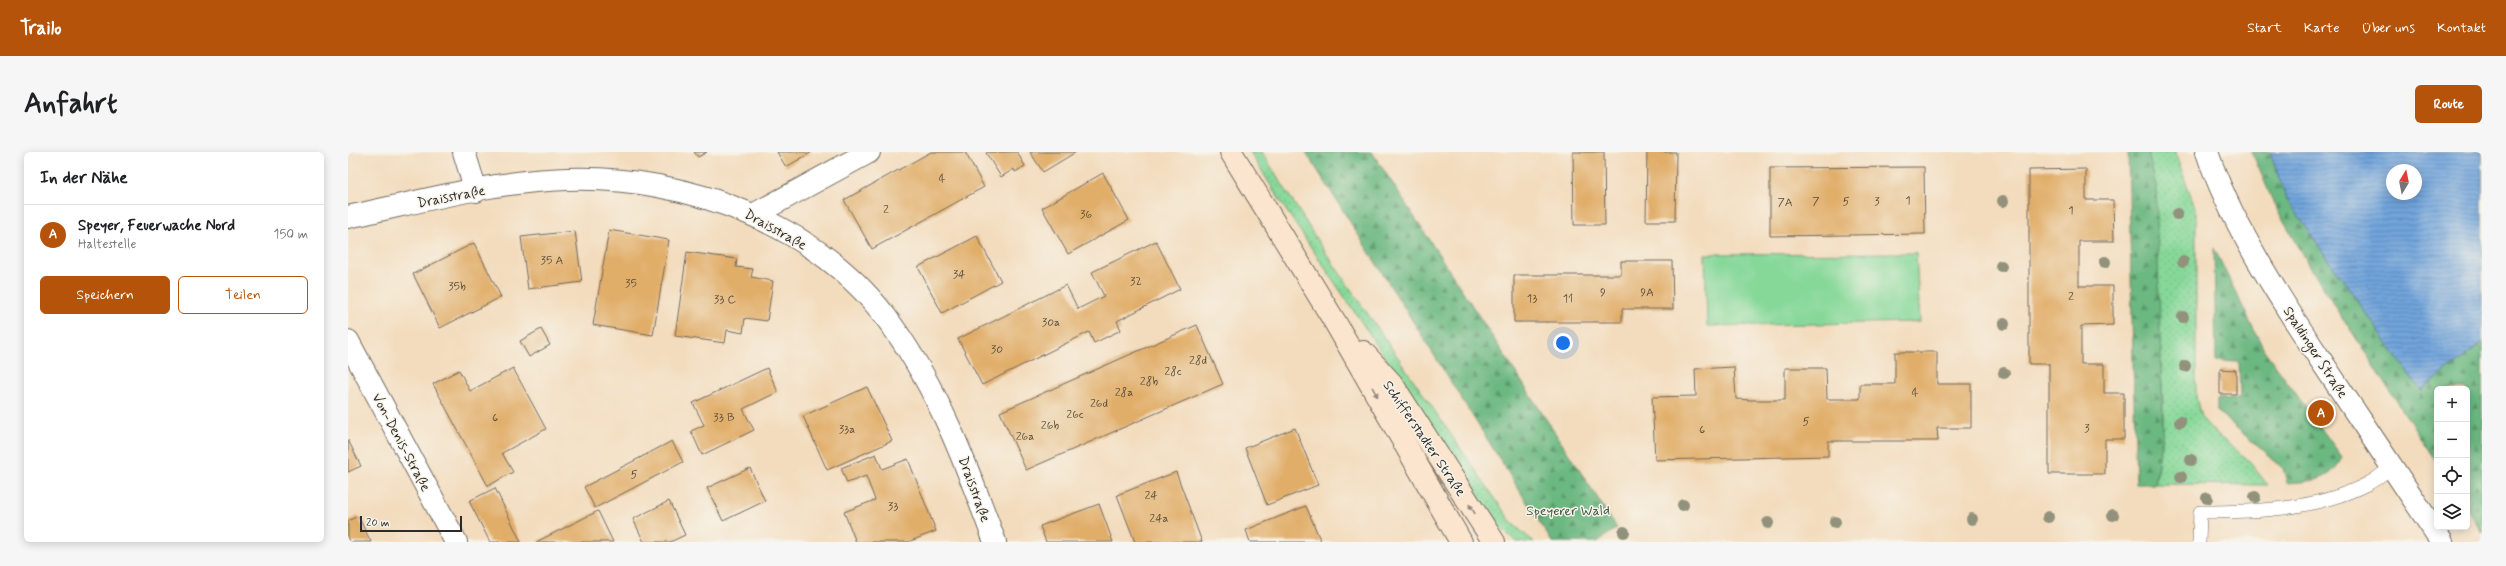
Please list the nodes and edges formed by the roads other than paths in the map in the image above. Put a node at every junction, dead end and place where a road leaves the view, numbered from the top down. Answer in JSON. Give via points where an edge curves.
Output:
{"nodes":[{"id":1,"x":464,"y":152,"type":"edge"},
{"id":2,"x":869,"y":152,"type":"edge"},
{"id":3,"x":1231,"y":152,"type":"edge"},
{"id":4,"x":2208,"y":152,"type":"edge"},
{"id":5,"x":476,"y":191,"type":"junction"},
{"id":6,"x":755,"y":214,"type":"junction"},
{"id":7,"x":348,"y":217,"type":"edge"},
{"id":8,"x":1335,"y":322,"type":"junction"},
{"id":9,"x":348,"y":341,"type":"edge"},
{"id":10,"x":2392,"y":466,"type":"junction"},
{"id":11,"x":456,"y":542,"type":"edge"},
{"id":12,"x":994,"y":542,"type":"edge"},
{"id":13,"x":1460,"y":542,"type":"edge"},
{"id":14,"x":1494,"y":542,"type":"edge"},
{"id":15,"x":2199,"y":542,"type":"edge"},
{"id":16,"x":2442,"y":542,"type":"edge"}],
"edges":[{"from":1,"to":5,"type":"street"},
{"from":2,"to":6,"type":"street"},
{"from":3,"to":8,"type":"main road","name":"Schifferstadter Straße"},
{"from":4,"to":10,"type":"street","name":"Spaldinger Straße","via":[[2231,206],[2262,267]]},
{"from":5,"to":6,"type":"street","name":"Draisstraße","via":[[565,179],[611,178],[654,184]]},
{"from":5,"to":7,"type":"street","name":"Draisstraße"},
{"from":6,"to":12,"type":"street","name":"Draisstraße","via":[[799,239],[833,265],[865,294],[892,325],[913,357],[946,418],[964,458]]},
{"from":8,"to":13,"type":"main road","name":"Schifferstadter Straße","one_way":true},
{"from":14,"to":8,"type":"main road","name":"Schifferstadter Straße","one_way":true,"via":[[1392,384]]},
{"from":9,"to":11,"type":"street","name":"Von-Denis-Straße"},
{"from":10,"to":15,"type":"lane","via":[[2368,484],[2337,496],[2279,509],[2200,512]]},
{"from":10,"to":16,"type":"street","name":"Spaldinger Straße"}]}
